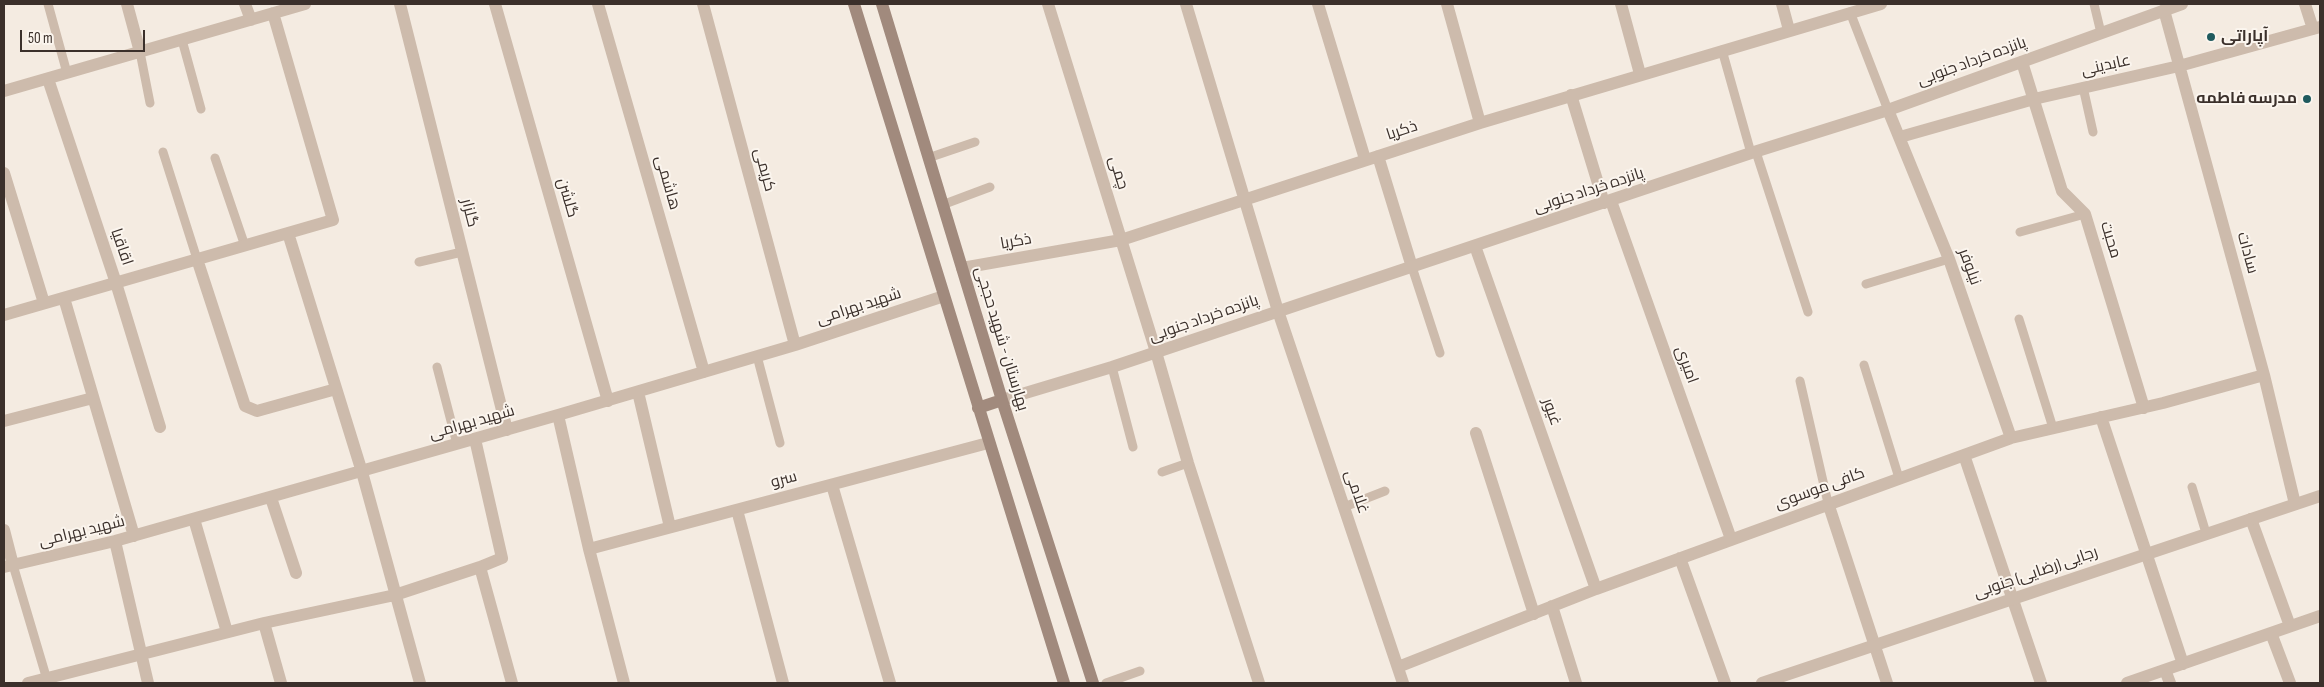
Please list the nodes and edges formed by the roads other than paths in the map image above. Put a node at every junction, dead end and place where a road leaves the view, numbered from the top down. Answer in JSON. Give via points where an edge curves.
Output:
{"nodes":[{"id":1,"x":48,"y":4,"type":"edge"},
{"id":2,"x":127,"y":4,"type":"edge"},
{"id":3,"x":246,"y":4,"type":"edge"},
{"id":4,"x":306,"y":4,"type":"edge"},
{"id":5,"x":400,"y":4,"type":"edge"},
{"id":6,"x":495,"y":4,"type":"edge"},
{"id":7,"x":598,"y":4,"type":"edge"},
{"id":8,"x":702,"y":4,"type":"edge"},
{"id":9,"x":854,"y":4,"type":"edge"},
{"id":10,"x":882,"y":4,"type":"edge"},
{"id":11,"x":1048,"y":4,"type":"edge"},
{"id":12,"x":1186,"y":4,"type":"edge"},
{"id":13,"x":1318,"y":4,"type":"edge"},
{"id":14,"x":1447,"y":4,"type":"edge"},
{"id":15,"x":1621,"y":4,"type":"edge"},
{"id":16,"x":1782,"y":4,"type":"edge"},
{"id":17,"x":1881,"y":4,"type":"edge"},
{"id":18,"x":2094,"y":4,"type":"edge"},
{"id":19,"x":2182,"y":4,"type":"edge"},
{"id":20,"x":2304,"y":4,"type":"edge"},
{"id":21,"x":2164,"y":10,"type":"junction"},
{"id":22,"x":1850,"y":12,"type":"junction"},
{"id":23,"x":273,"y":13,"type":"junction"},
{"id":24,"x":251,"y":20,"type":"junction"},
{"id":25,"x":2316,"y":28,"type":"edge"},
{"id":26,"x":1789,"y":30,"type":"junction"},
{"id":27,"x":2101,"y":33,"type":"junction"},
{"id":28,"x":182,"y":40,"type":"junction"},
{"id":29,"x":1722,"y":50,"type":"junction"},
{"id":30,"x":140,"y":52,"type":"junction"},
{"id":31,"x":2022,"y":62,"type":"junction"},
{"id":32,"x":2179,"y":66,"type":"junction"},
{"id":33,"x":67,"y":73,"type":"junction"},
{"id":34,"x":1640,"y":74,"type":"junction"},
{"id":35,"x":48,"y":79,"type":"junction"},
{"id":36,"x":2083,"y":87,"type":"junction"},
{"id":37,"x":4,"y":92,"type":"edge"},
{"id":38,"x":1571,"y":95,"type":"junction"},
{"id":39,"x":2034,"y":99,"type":"junction"},
{"id":40,"x":150,"y":103,"type":"dead end"},
{"id":41,"x":201,"y":109,"type":"dead end"},
{"id":42,"x":1888,"y":110,"type":"junction"},
{"id":43,"x":1480,"y":123,"type":"junction"},
{"id":44,"x":2093,"y":132,"type":"dead end"},
{"id":45,"x":1900,"y":137,"type":"junction"},
{"id":46,"x":975,"y":142,"type":"dead end"},
{"id":47,"x":163,"y":152,"type":"dead end"},
{"id":48,"x":1753,"y":152,"type":"junction"},
{"id":49,"x":1378,"y":156,"type":"junction"},
{"id":50,"x":215,"y":158,"type":"dead end"},
{"id":51,"x":928,"y":158,"type":"junction"},
{"id":52,"x":1365,"y":159,"type":"junction"},
{"id":53,"x":4,"y":173,"type":"edge"},
{"id":54,"x":990,"y":187,"type":"dead end"},
{"id":55,"x":1244,"y":198,"type":"junction"},
{"id":56,"x":1607,"y":202,"type":"junction"},
{"id":57,"x":942,"y":205,"type":"junction"},
{"id":58,"x":2085,"y":214,"type":"junction"},
{"id":59,"x":2020,"y":232,"type":"dead end"},
{"id":60,"x":288,"y":233,"type":"junction"},
{"id":61,"x":1122,"y":240,"type":"junction"},
{"id":62,"x":245,"y":246,"type":"junction"},
{"id":63,"x":1475,"y":246,"type":"junction"},
{"id":64,"x":462,"y":252,"type":"junction"},
{"id":65,"x":197,"y":259,"type":"junction"},
{"id":66,"x":1949,"y":259,"type":"junction"},
{"id":67,"x":419,"y":262,"type":"dead end"},
{"id":68,"x":1412,"y":267,"type":"junction"},
{"id":69,"x":962,"y":268,"type":"junction"},
{"id":70,"x":116,"y":283,"type":"junction"},
{"id":71,"x":1866,"y":284,"type":"dead end"},
{"id":72,"x":944,"y":296,"type":"junction"},
{"id":73,"x":64,"y":298,"type":"junction"},
{"id":74,"x":44,"y":303,"type":"junction"},
{"id":75,"x":1278,"y":311,"type":"junction"},
{"id":76,"x":1808,"y":312,"type":"dead end"},
{"id":77,"x":4,"y":315,"type":"edge"},
{"id":78,"x":2019,"y":319,"type":"dead end"},
{"id":79,"x":795,"y":345,"type":"junction"},
{"id":80,"x":1156,"y":352,"type":"junction"},
{"id":81,"x":1440,"y":353,"type":"dead end"},
{"id":82,"x":756,"y":356,"type":"junction"},
{"id":83,"x":1864,"y":365,"type":"dead end"},
{"id":84,"x":437,"y":367,"type":"dead end"},
{"id":85,"x":1112,"y":367,"type":"junction"},
{"id":86,"x":704,"y":372,"type":"junction"},
{"id":87,"x":2264,"y":375,"type":"junction"},
{"id":88,"x":1800,"y":380,"type":"dead end"},
{"id":89,"x":336,"y":389,"type":"junction"},
{"id":90,"x":638,"y":392,"type":"junction"},
{"id":91,"x":93,"y":398,"type":"junction"},
{"id":92,"x":1002,"y":400,"type":"junction"},
{"id":93,"x":608,"y":401,"type":"junction"},
{"id":94,"x":978,"y":408,"type":"junction"},
{"id":95,"x":2144,"y":408,"type":"junction"},
{"id":96,"x":558,"y":416,"type":"junction"},
{"id":97,"x":2101,"y":418,"type":"junction"},
{"id":98,"x":4,"y":421,"type":"edge"},
{"id":99,"x":160,"y":427,"type":"dead end"},
{"id":100,"x":2053,"y":428,"type":"junction"},
{"id":101,"x":506,"y":430,"type":"junction"},
{"id":102,"x":1476,"y":433,"type":"dead end"},
{"id":103,"x":2011,"y":438,"type":"junction"},
{"id":104,"x":475,"y":439,"type":"junction"},
{"id":105,"x":780,"y":443,"type":"dead end"},
{"id":106,"x":988,"y":443,"type":"junction"},
{"id":107,"x":457,"y":444,"type":"junction"},
{"id":108,"x":1132,"y":448,"type":"dead end"},
{"id":109,"x":1964,"y":455,"type":"junction"},
{"id":110,"x":1188,"y":463,"type":"junction"},
{"id":111,"x":362,"y":472,"type":"junction"},
{"id":112,"x":1162,"y":472,"type":"dead end"},
{"id":113,"x":1899,"y":478,"type":"junction"},
{"id":114,"x":832,"y":484,"type":"junction"},
{"id":115,"x":2192,"y":487,"type":"dead end"},
{"id":116,"x":1385,"y":491,"type":"dead end"},
{"id":117,"x":2320,"y":496,"type":"edge"},
{"id":118,"x":271,"y":498,"type":"junction"},
{"id":119,"x":1828,"y":503,"type":"junction"},
{"id":120,"x":2295,"y":504,"type":"junction"},
{"id":121,"x":1344,"y":507,"type":"junction"},
{"id":122,"x":737,"y":510,"type":"junction"},
{"id":123,"x":194,"y":519,"type":"junction"},
{"id":124,"x":2251,"y":519,"type":"junction"},
{"id":125,"x":670,"y":527,"type":"junction"},
{"id":126,"x":4,"y":530,"type":"edge"},
{"id":127,"x":2206,"y":533,"type":"junction"},
{"id":128,"x":134,"y":536,"type":"junction"},
{"id":129,"x":1731,"y":539,"type":"junction"},
{"id":130,"x":115,"y":541,"type":"junction"},
{"id":131,"x":589,"y":549,"type":"junction"},
{"id":132,"x":2146,"y":553,"type":"junction"},
{"id":133,"x":1680,"y":558,"type":"junction"},
{"id":134,"x":8,"y":566,"type":"edge"},
{"id":135,"x":480,"y":567,"type":"junction"},
{"id":136,"x":296,"y":573,"type":"dead end"},
{"id":137,"x":1596,"y":589,"type":"junction"},
{"id":138,"x":395,"y":595,"type":"junction"},
{"id":139,"x":2012,"y":598,"type":"junction"},
{"id":140,"x":1552,"y":606,"type":"junction"},
{"id":141,"x":1534,"y":614,"type":"junction"},
{"id":142,"x":2320,"y":616,"type":"edge"},
{"id":143,"x":264,"y":623,"type":"junction"},
{"id":144,"x":2290,"y":626,"type":"junction"},
{"id":145,"x":227,"y":632,"type":"junction"},
{"id":146,"x":2271,"y":633,"type":"junction"},
{"id":147,"x":1873,"y":645,"type":"junction"},
{"id":148,"x":141,"y":653,"type":"junction"},
{"id":149,"x":2183,"y":664,"type":"junction"},
{"id":150,"x":1398,"y":667,"type":"junction"},
{"id":151,"x":2165,"y":670,"type":"junction"},
{"id":152,"x":1140,"y":671,"type":"dead end"},
{"id":153,"x":47,"y":681,"type":"edge"},
{"id":154,"x":28,"y":683,"type":"edge"},
{"id":155,"x":148,"y":683,"type":"edge"},
{"id":156,"x":281,"y":683,"type":"edge"},
{"id":157,"x":420,"y":683,"type":"edge"},
{"id":158,"x":512,"y":683,"type":"edge"},
{"id":159,"x":624,"y":683,"type":"edge"},
{"id":160,"x":783,"y":683,"type":"edge"},
{"id":161,"x":890,"y":683,"type":"edge"},
{"id":162,"x":1064,"y":683,"type":"edge"},
{"id":163,"x":1093,"y":683,"type":"edge"},
{"id":164,"x":1106,"y":683,"type":"edge"},
{"id":165,"x":1259,"y":683,"type":"edge"},
{"id":166,"x":1403,"y":683,"type":"edge"},
{"id":167,"x":1576,"y":683,"type":"edge"},
{"id":168,"x":1725,"y":683,"type":"edge"},
{"id":169,"x":1762,"y":683,"type":"edge"},
{"id":170,"x":1887,"y":683,"type":"edge"},
{"id":171,"x":2041,"y":683,"type":"edge"},
{"id":172,"x":2127,"y":683,"type":"edge"},
{"id":173,"x":2170,"y":683,"type":"edge"},
{"id":174,"x":2290,"y":683,"type":"edge"}],
"edges":[{"from":1,"to":33,"type":"lane"},
{"from":2,"to":30,"type":"street"},
{"from":3,"to":24,"type":"street"},
{"from":4,"to":23,"type":"street"},
{"from":5,"to":64,"type":"street","name":"گلزار"},
{"from":6,"to":93,"type":"street","name":"گلشن"},
{"from":7,"to":86,"type":"street","name":"هاشمی"},
{"from":8,"to":79,"type":"street","name":"کریمی"},
{"from":9,"to":72,"type":"main road"},
{"from":10,"to":51,"type":"main road","name":"بهارستان - شهید حججی"},
{"from":11,"to":61,"type":"street","name":"چمی"},
{"from":12,"to":55,"type":"street","name":"غلامی"},
{"from":13,"to":52,"type":"street"},
{"from":14,"to":43,"type":"street"},
{"from":15,"to":34,"type":"street"},
{"from":16,"to":26,"type":"street"},
{"from":17,"to":22,"type":"street","name":"ذکریا"},
{"from":18,"to":27,"type":"lane"},
{"from":19,"to":21,"type":"street","name":"پانزده خرداد جنوبی"},
{"from":20,"to":25,"type":"street"},
{"from":21,"to":27,"type":"street","name":"پانزده خرداد جنوبی"},
{"from":21,"to":32,"type":"street","name":"سادات"},
{"from":22,"to":26,"type":"street","name":"ذکریا"},
{"from":22,"to":42,"type":"lane"},
{"from":23,"to":24,"type":"street"},
{"from":23,"to":60,"type":"street","via":[[333,220]]},
{"from":24,"to":28,"type":"street"},
{"from":25,"to":32,"type":"street","name":"عابدینی"},
{"from":26,"to":29,"type":"street","name":"ذکریا"},
{"from":27,"to":31,"type":"street","name":"پانزده خرداد جنوبی"},
{"from":28,"to":30,"type":"street"},
{"from":28,"to":41,"type":"lane"},
{"from":29,"to":34,"type":"street","name":"ذکریا"},
{"from":29,"to":48,"type":"lane"},
{"from":30,"to":33,"type":"street"},
{"from":30,"to":40,"type":"lane"},
{"from":31,"to":39,"type":"street","name":"محبت"},
{"from":31,"to":42,"type":"street","name":"پانزده خرداد جنوبی"},
{"from":32,"to":36,"type":"street","name":"عابدینی"},
{"from":32,"to":87,"type":"street","name":"سادات"},
{"from":33,"to":35,"type":"street"},
{"from":34,"to":38,"type":"street","name":"ذکریا"},
{"from":35,"to":37,"type":"street"},
{"from":35,"to":70,"type":"street","name":"اقاقیا"},
{"from":36,"to":39,"type":"street","name":"عابدینی"},
{"from":36,"to":44,"type":"lane"},
{"from":38,"to":43,"type":"street","name":"ذکریا"},
{"from":38,"to":56,"type":"street","name":"امیری"},
{"from":39,"to":45,"type":"street","name":"عابدینی"},
{"from":39,"to":58,"type":"street","name":"محبت","via":[[2062,191]]},
{"from":42,"to":45,"type":"street","name":"نیلوفر"},
{"from":42,"to":48,"type":"street","name":"پانزده خرداد جنوبی"},
{"from":43,"to":49,"type":"street","name":"ذکریا"},
{"from":45,"to":66,"type":"street","name":"نیلوفر"},
{"from":46,"to":51,"type":"lane"},
{"from":47,"to":65,"type":"lane"},
{"from":48,"to":56,"type":"street","name":"پانزده خرداد جنوبی"},
{"from":48,"to":76,"type":"lane"},
{"from":49,"to":52,"type":"street","name":"ذکریا"},
{"from":49,"to":68,"type":"street"},
{"from":50,"to":62,"type":"lane"},
{"from":51,"to":57,"type":"main road","name":"بهارستان - شهید حججی"},
{"from":52,"to":55,"type":"street","name":"ذکریا"},
{"from":53,"to":74,"type":"street"},
{"from":54,"to":57,"type":"lane"},
{"from":55,"to":61,"type":"street","name":"ذکریا"},
{"from":55,"to":75,"type":"street","name":"غلامی"},
{"from":56,"to":63,"type":"street","name":"پانزده خرداد جنوبی"},
{"from":56,"to":129,"type":"street","name":"امیری"},
{"from":57,"to":69,"type":"main road","name":"بهارستان - شهید حججی"},
{"from":58,"to":59,"type":"lane"},
{"from":58,"to":95,"type":"street","name":"محبت"},
{"from":60,"to":62,"type":"street"},
{"from":60,"to":89,"type":"street"},
{"from":61,"to":69,"type":"street","name":"ذکریا"},
{"from":61,"to":80,"type":"street","name":"چمی"},
{"from":62,"to":65,"type":"street"},
{"from":63,"to":68,"type":"street","name":"پانزده خرداد جنوبی"},
{"from":63,"to":137,"type":"street","name":"غیور"},
{"from":64,"to":67,"type":"lane"},
{"from":64,"to":101,"type":"street","name":"گلزار"},
{"from":65,"to":70,"type":"street"},
{"from":65,"to":89,"type":"street","via":[[245,406],[257,411]]},
{"from":66,"to":71,"type":"lane"},
{"from":66,"to":103,"type":"street","name":"نیلوفر"},
{"from":68,"to":75,"type":"street","name":"پانزده خرداد جنوبی"},
{"from":68,"to":81,"type":"lane"},
{"from":69,"to":92,"type":"main road","name":"بهارستان - شهید حججی"},
{"from":70,"to":73,"type":"street"},
{"from":70,"to":99,"type":"street","name":"اقاقیا"},
{"from":72,"to":79,"type":"street","name":"شهید بهرامی"},
{"from":72,"to":94,"type":"main road"},
{"from":73,"to":74,"type":"street"},
{"from":73,"to":91,"type":"street"},
{"from":74,"to":77,"type":"street"},
{"from":75,"to":80,"type":"street","name":"پانزده خرداد جنوبی"},
{"from":75,"to":121,"type":"street","name":"غلامی"},
{"from":78,"to":100,"type":"lane"},
{"from":79,"to":82,"type":"street","name":"شهید بهرامی"},
{"from":80,"to":85,"type":"street","name":"پانزده خرداد جنوبی"},
{"from":80,"to":110,"type":"street","name":"چمی"},
{"from":82,"to":86,"type":"street","name":"شهید بهرامی"},
{"from":82,"to":105,"type":"lane"},
{"from":83,"to":113,"type":"lane"},
{"from":84,"to":107,"type":"lane"},
{"from":85,"to":92,"type":"street","name":"پانزده خرداد جنوبی"},
{"from":85,"to":108,"type":"lane"},
{"from":86,"to":90,"type":"street","name":"شهید بهرامی"},
{"from":87,"to":95,"type":"street","name":"کافی موسوی"},
{"from":87,"to":120,"type":"street","name":"سادات"},
{"from":88,"to":119,"type":"lane"},
{"from":89,"to":111,"type":"street"},
{"from":90,"to":93,"type":"street","name":"شهید بهرامی"},
{"from":90,"to":125,"type":"street"},
{"from":91,"to":98,"type":"street"},
{"from":91,"to":128,"type":"street"},
{"from":92,"to":94,"type":"main road"},
{"from":92,"to":163,"type":"main road","name":"بهارستان - شهید حججی"},
{"from":93,"to":96,"type":"street","name":"شهید بهرامی"},
{"from":94,"to":106,"type":"main road"},
{"from":95,"to":97,"type":"street","name":"کافی موسوی"},
{"from":96,"to":101,"type":"street","name":"شهید بهرامی"},
{"from":96,"to":131,"type":"street"},
{"from":97,"to":100,"type":"street","name":"کافی موسوی"},
{"from":97,"to":132,"type":"street"},
{"from":100,"to":103,"type":"street","name":"کافی موسوی"},
{"from":101,"to":104,"type":"street","name":"شهید بهرامی"},
{"from":102,"to":141,"type":"street"},
{"from":103,"to":109,"type":"street","name":"کافی موسوی"},
{"from":104,"to":107,"type":"street","name":"شهید بهرامی"},
{"from":104,"to":135,"type":"street","via":[[502,558]]},
{"from":106,"to":114,"type":"street","name":"سرو"},
{"from":106,"to":162,"type":"main road"},
{"from":107,"to":111,"type":"street","name":"شهید بهرامی"},
{"from":109,"to":113,"type":"street","name":"کافی موسوی"},
{"from":109,"to":139,"type":"street"},
{"from":110,"to":112,"type":"lane"},
{"from":110,"to":165,"type":"street","name":"چمی"},
{"from":111,"to":118,"type":"street","name":"شهید بهرامی"},
{"from":111,"to":138,"type":"street"},
{"from":113,"to":119,"type":"street","name":"کافی موسوی"},
{"from":114,"to":122,"type":"street","name":"سرو"},
{"from":114,"to":161,"type":"street"},
{"from":115,"to":127,"type":"lane"},
{"from":116,"to":121,"type":"lane"},
{"from":117,"to":120,"type":"street","name":"رجایی (رضایی) جنوبی"},
{"from":118,"to":123,"type":"street","name":"شهید بهرامی"},
{"from":118,"to":136,"type":"street"},
{"from":119,"to":129,"type":"street","name":"کافی موسوی"},
{"from":119,"to":147,"type":"street"},
{"from":120,"to":124,"type":"street","name":"رجایی (رضایی) جنوبی"},
{"from":121,"to":150,"type":"street","name":"غلامی"},
{"from":122,"to":125,"type":"street","name":"سرو"},
{"from":122,"to":160,"type":"street"},
{"from":123,"to":128,"type":"street","name":"شهید بهرامی"},
{"from":123,"to":145,"type":"street"},
{"from":124,"to":127,"type":"street","name":"رجایی (رضایی) جنوبی"},
{"from":124,"to":144,"type":"street"},
{"from":125,"to":131,"type":"street","name":"سرو"},
{"from":126,"to":134,"type":"street"},
{"from":127,"to":132,"type":"street","name":"رجایی (رضایی) جنوبی"},
{"from":128,"to":130,"type":"street","name":"شهید بهرامی"},
{"from":129,"to":133,"type":"street","name":"کافی موسوی"},
{"from":130,"to":134,"type":"street","name":"شهید بهرامی"},
{"from":130,"to":148,"type":"street"},
{"from":131,"to":159,"type":"street"},
{"from":132,"to":139,"type":"street","name":"رجایی (رضایی) جنوبی"},
{"from":132,"to":149,"type":"street"},
{"from":133,"to":137,"type":"street","name":"کافی موسوی"},
{"from":133,"to":168,"type":"street"},
{"from":134,"to":153,"type":"lane"},
{"from":135,"to":138,"type":"street"},
{"from":135,"to":158,"type":"street"},
{"from":137,"to":140,"type":"street","name":"کافی موسوی"},
{"from":138,"to":143,"type":"street"},
{"from":138,"to":157,"type":"street"},
{"from":139,"to":147,"type":"street","name":"رجایی (رضایی) جنوبی"},
{"from":139,"to":171,"type":"street"},
{"from":140,"to":141,"type":"street","name":"کافی موسوی"},
{"from":140,"to":167,"type":"street"},
{"from":141,"to":150,"type":"street","name":"کافی موسوی"},
{"from":142,"to":144,"type":"street"},
{"from":143,"to":145,"type":"street"},
{"from":143,"to":156,"type":"street"},
{"from":144,"to":146,"type":"street"},
{"from":145,"to":148,"type":"street"},
{"from":146,"to":149,"type":"street"},
{"from":146,"to":174,"type":"street"},
{"from":147,"to":169,"type":"street","name":"رجایی (رضایی) جنوبی"},
{"from":147,"to":170,"type":"street"},
{"from":148,"to":153,"type":"street"},
{"from":148,"to":155,"type":"street"},
{"from":149,"to":151,"type":"street"},
{"from":150,"to":166,"type":"street","name":"غلامی"},
{"from":151,"to":172,"type":"street"},
{"from":151,"to":173,"type":"street"},
{"from":152,"to":164,"type":"lane"},
{"from":153,"to":154,"type":"street"}]}
